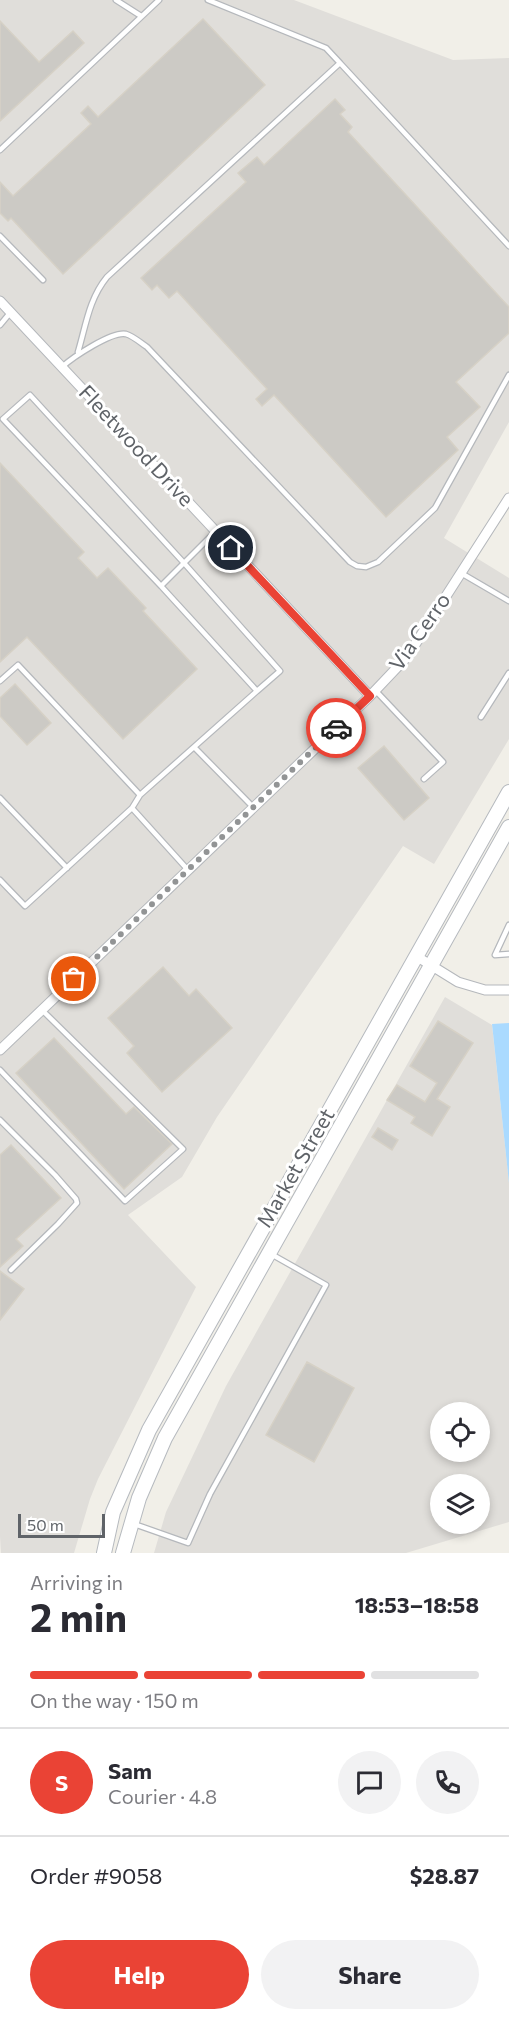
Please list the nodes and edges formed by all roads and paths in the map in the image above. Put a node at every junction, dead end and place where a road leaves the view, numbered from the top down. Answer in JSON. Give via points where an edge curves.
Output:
{"nodes":[{"id":1,"x":116,"y":0,"type":"edge"},
{"id":2,"x":159,"y":0,"type":"edge"},
{"id":3,"x":208,"y":0,"type":"edge"},
{"id":4,"x":141,"y":16,"type":"junction"},
{"id":5,"x":340,"y":63,"type":"junction"},
{"id":6,"x":0,"y":150,"type":"edge"},
{"id":7,"x":0,"y":236,"type":"edge"},
{"id":8,"x":509,"y":246,"type":"edge"},
{"id":9,"x":43,"y":280,"type":"dead end"},
{"id":10,"x":0,"y":301,"type":"edge"},
{"id":11,"x":11,"y":313,"type":"junction"},
{"id":12,"x":0,"y":325,"type":"edge"},
{"id":13,"x":78,"y":352,"type":"junction"},
{"id":14,"x":62,"y":366,"type":"junction"},
{"id":15,"x":509,"y":375,"type":"edge"},
{"id":16,"x":2,"y":420,"type":"edge"},
{"id":17,"x":509,"y":498,"type":"edge"},
{"id":18,"x":216,"y":531,"type":"junction"},
{"id":19,"x":184,"y":563,"type":"junction"},
{"id":20,"x":460,"y":573,"type":"junction"},
{"id":21,"x":161,"y":586,"type":"junction"},
{"id":22,"x":509,"y":601,"type":"edge"},
{"id":23,"x":509,"y":673,"type":"edge"},
{"id":24,"x":0,"y":681,"type":"edge"},
{"id":25,"x":257,"y":691,"type":"junction"},
{"id":26,"x":373,"y":693,"type":"junction"},
{"id":27,"x":482,"y":717,"type":"dead end"},
{"id":28,"x":194,"y":747,"type":"junction"},
{"id":29,"x":424,"y":779,"type":"dead end"},
{"id":30,"x":509,"y":792,"type":"edge"},
{"id":31,"x":140,"y":795,"type":"junction"},
{"id":32,"x":0,"y":798,"type":"edge"},
{"id":33,"x":132,"y":808,"type":"junction"},
{"id":34,"x":253,"y":808,"type":"junction"},
{"id":35,"x":509,"y":827,"type":"edge"},
{"id":36,"x":67,"y":868,"type":"junction"},
{"id":37,"x":188,"y":870,"type":"junction"},
{"id":38,"x":0,"y":880,"type":"edge"},
{"id":39,"x":509,"y":925,"type":"edge"},
{"id":40,"x":509,"y":954,"type":"edge"},
{"id":41,"x":416,"y":956,"type":"junction"},
{"id":42,"x":431,"y":965,"type":"junction"},
{"id":43,"x":509,"y":990,"type":"edge"},
{"id":44,"x":42,"y":1010,"type":"junction"},
{"id":45,"x":0,"y":1050,"type":"edge"},
{"id":46,"x":0,"y":1070,"type":"edge"},
{"id":47,"x":0,"y":1120,"type":"edge"},
{"id":48,"x":269,"y":1253,"type":"junction"},
{"id":49,"x":11,"y":1270,"type":"dead end"},
{"id":50,"x":131,"y":1523,"type":"junction"},
{"id":51,"x":104,"y":1553,"type":"edge"},
{"id":52,"x":123,"y":1553,"type":"edge"}],
"edges":[{"from":1,"to":4,"type":"lane"},
{"from":2,"to":4,"type":"lane"},
{"from":3,"to":5,"type":"lane","via":[[326,48]]},
{"from":4,"to":6,"type":"lane"},
{"from":5,"to":8,"type":"lane"},
{"from":5,"to":13,"type":"lane","via":[[107,277],[96,290]]},
{"from":7,"to":9,"type":"lane"},
{"from":10,"to":11,"type":"street","name":"Fleetwood Drive"},
{"from":11,"to":12,"type":"lane"},
{"from":11,"to":14,"type":"street","name":"Fleetwood Drive"},
{"from":13,"to":14,"type":"lane"},
{"from":13,"to":15,"type":"lane","via":[[111,336],[125,334],[147,347],[350,562],[366,567],[378,562],[435,508]]},
{"from":14,"to":18,"type":"street","name":"Fleetwood Drive"},
{"from":16,"to":19,"type":"lane","via":[[30,395]]},
{"from":16,"to":21,"type":"lane"},
{"from":17,"to":20,"type":"street","name":"Via Cerro"},
{"from":18,"to":19,"type":"lane"},
{"from":18,"to":26,"type":"street","name":"Fleetwood Drive"},
{"from":19,"to":21,"type":"lane"},
{"from":19,"to":25,"type":"lane","via":[[280,671]]},
{"from":20,"to":22,"type":"lane"},
{"from":20,"to":26,"type":"street","name":"Via Cerro","via":[[407,657]]},
{"from":21,"to":25,"type":"lane"},
{"from":23,"to":27,"type":"lane"},
{"from":24,"to":31,"type":"lane","via":[[18,665]]},
{"from":25,"to":28,"type":"lane"},
{"from":26,"to":29,"type":"lane","via":[[443,762]]},
{"from":26,"to":34,"type":"street","name":"Via Cerro"},
{"from":28,"to":31,"type":"lane"},
{"from":28,"to":34,"type":"lane"},
{"from":30,"to":41,"type":"main road","name":"Market Street"},
{"from":31,"to":33,"type":"lane"},
{"from":32,"to":36,"type":"lane"},
{"from":33,"to":36,"type":"lane"},
{"from":33,"to":37,"type":"lane"},
{"from":34,"to":37,"type":"street","name":"Via Cerro"},
{"from":35,"to":42,"type":"main road","name":"Market Street"},
{"from":36,"to":38,"type":"lane","via":[[25,906]]},
{"from":37,"to":44,"type":"street","name":"Via Cerro"},
{"from":39,"to":40,"type":"lane","via":[[495,954]]},
{"from":41,"to":42,"type":"street"},
{"from":41,"to":51,"type":"main road","name":"Market Street","via":[[149,1430],[113,1512]]},
{"from":42,"to":43,"type":"street","via":[[458,982],[485,990]]},
{"from":42,"to":48,"type":"main road","name":"Market Street"},
{"from":44,"to":45,"type":"street","name":"Via Cerro"},
{"from":44,"to":46,"type":"lane","via":[[183,1149],[125,1201]]},
{"from":47,"to":49,"type":"lane","via":[[77,1203]]},
{"from":48,"to":50,"type":"main road","name":"Market Street","via":[[165,1438]]},
{"from":48,"to":50,"type":"lane","via":[[326,1285],[210,1494],[188,1543]]},
{"from":50,"to":52,"type":"main road","name":"Market Street"}]}
